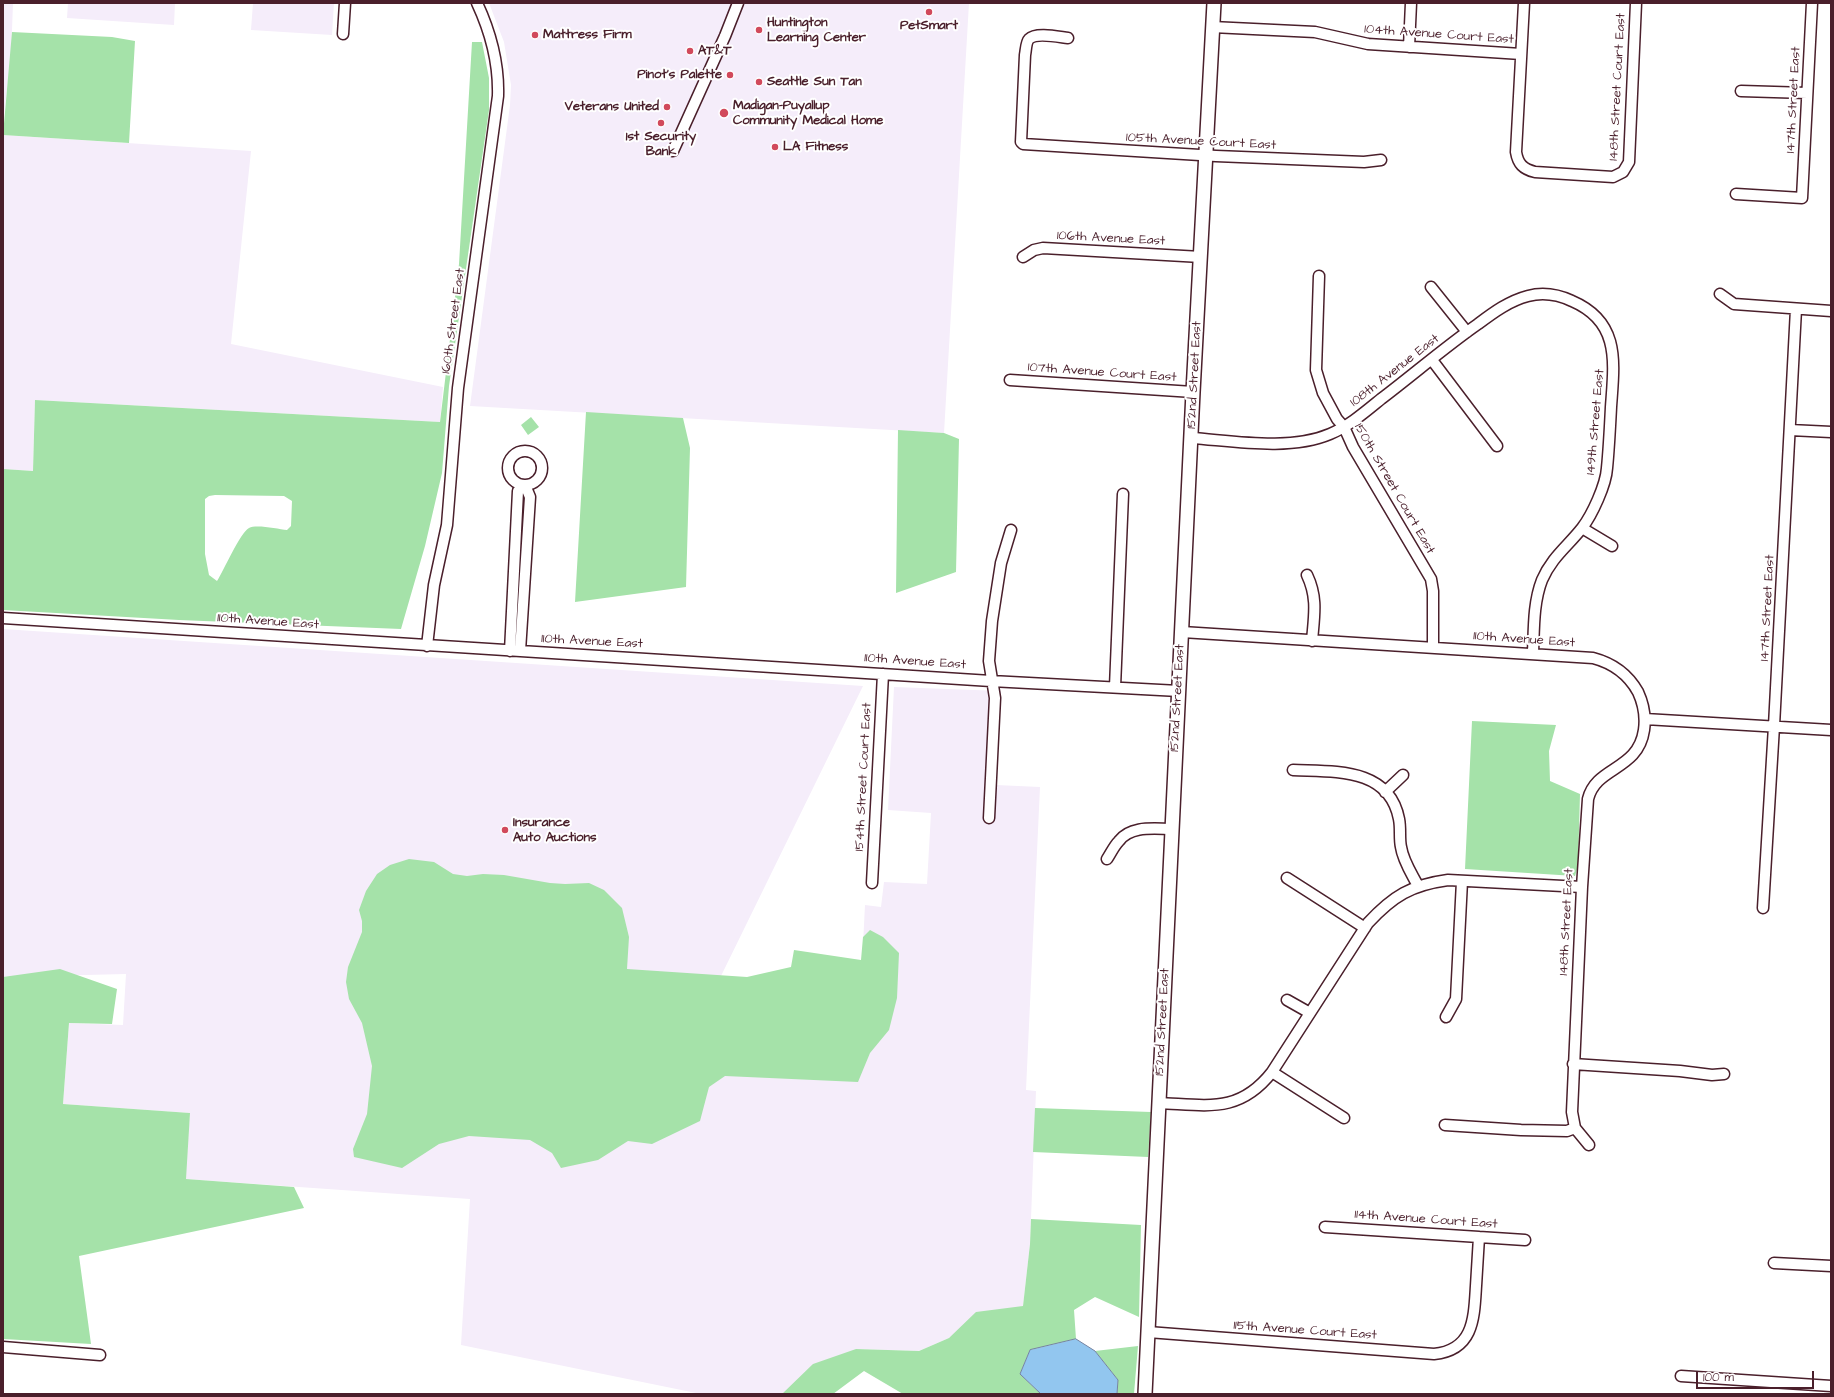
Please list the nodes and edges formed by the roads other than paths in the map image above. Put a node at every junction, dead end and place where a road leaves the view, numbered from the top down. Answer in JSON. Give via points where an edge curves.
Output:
{"nodes":[{"id":1,"x":345,"y":3,"type":"edge"},
{"id":2,"x":477,"y":3,"type":"edge"},
{"id":3,"x":738,"y":3,"type":"edge"},
{"id":4,"x":1214,"y":3,"type":"edge"},
{"id":5,"x":1411,"y":3,"type":"edge"},
{"id":6,"x":1524,"y":3,"type":"edge"},
{"id":7,"x":1636,"y":3,"type":"edge"},
{"id":8,"x":1812,"y":3,"type":"edge"},
{"id":9,"x":1212,"y":27,"type":"junction"},
{"id":10,"x":342,"y":34,"type":"dead end"},
{"id":11,"x":1068,"y":38,"type":"dead end"},
{"id":12,"x":1409,"y":47,"type":"junction"},
{"id":13,"x":1521,"y":54,"type":"junction"},
{"id":14,"x":1740,"y":91,"type":"dead end"},
{"id":15,"x":1807,"y":93,"type":"junction"},
{"id":16,"x":673,"y":151,"type":"dead end"},
{"id":17,"x":1206,"y":155,"type":"junction"},
{"id":18,"x":1381,"y":160,"type":"dead end"},
{"id":19,"x":1736,"y":194,"type":"dead end"},
{"id":20,"x":1023,"y":257,"type":"dead end"},
{"id":21,"x":1201,"y":257,"type":"junction"},
{"id":22,"x":1319,"y":276,"type":"dead end"},
{"id":23,"x":1432,"y":287,"type":"dead end"},
{"id":24,"x":1720,"y":294,"type":"dead end"},
{"id":25,"x":1796,"y":309,"type":"junction"},
{"id":26,"x":1831,"y":311,"type":"edge"},
{"id":27,"x":1598,"y":319,"type":"joint"},
{"id":28,"x":1467,"y":332,"type":"junction"},
{"id":29,"x":1432,"y":360,"type":"junction"},
{"id":30,"x":1010,"y":380,"type":"dead end"},
{"id":31,"x":1193,"y":392,"type":"junction"},
{"id":32,"x":1344,"y":427,"type":"junction"},
{"id":33,"x":1790,"y":430,"type":"junction"},
{"id":34,"x":1831,"y":432,"type":"edge"},
{"id":35,"x":1192,"y":438,"type":"junction"},
{"id":36,"x":1497,"y":446,"type":"dead end"},
{"id":37,"x":525,"y":485,"type":"dead end"},
{"id":38,"x":1123,"y":494,"type":"dead end"},
{"id":39,"x":1582,"y":528,"type":"junction"},
{"id":40,"x":1011,"y":530,"type":"dead end"},
{"id":41,"x":1612,"y":546,"type":"dead end"},
{"id":42,"x":1307,"y":575,"type":"dead end"},
{"id":43,"x":3,"y":618,"type":"edge"},
{"id":44,"x":1182,"y":632,"type":"junction"},
{"id":45,"x":1312,"y":641,"type":"junction"},
{"id":46,"x":427,"y":646,"type":"junction"},
{"id":47,"x":1433,"y":648,"type":"junction"},
{"id":48,"x":515,"y":651,"type":"junction"},
{"id":49,"x":1533,"y":654,"type":"junction"},
{"id":50,"x":883,"y":674,"type":"junction"},
{"id":51,"x":991,"y":681,"type":"junction"},
{"id":52,"x":1115,"y":687,"type":"junction"},
{"id":53,"x":1179,"y":691,"type":"junction"},
{"id":54,"x":1646,"y":719,"type":"junction"},
{"id":55,"x":1774,"y":726,"type":"junction"},
{"id":56,"x":1831,"y":730,"type":"edge"},
{"id":57,"x":1293,"y":770,"type":"dead end"},
{"id":58,"x":1403,"y":775,"type":"dead end"},
{"id":59,"x":1386,"y":792,"type":"junction"},
{"id":60,"x":989,"y":818,"type":"dead end"},
{"id":61,"x":1172,"y":829,"type":"junction"},
{"id":62,"x":1107,"y":859,"type":"dead end"},
{"id":63,"x":1287,"y":878,"type":"dead end"},
{"id":64,"x":1462,"y":880,"type":"junction"},
{"id":65,"x":872,"y":883,"type":"dead end"},
{"id":66,"x":1418,"y":886,"type":"junction"},
{"id":67,"x":1582,"y":886,"type":"junction"},
{"id":68,"x":1763,"y":908,"type":"dead end"},
{"id":69,"x":1364,"y":928,"type":"junction"},
{"id":70,"x":1287,"y":1000,"type":"dead end"},
{"id":71,"x":1310,"y":1013,"type":"junction"},
{"id":72,"x":1446,"y":1017,"type":"dead end"},
{"id":73,"x":1573,"y":1064,"type":"junction"},
{"id":74,"x":1272,"y":1072,"type":"junction"},
{"id":75,"x":1724,"y":1074,"type":"dead end"},
{"id":76,"x":1159,"y":1103,"type":"junction"},
{"id":77,"x":1344,"y":1118,"type":"dead end"},
{"id":78,"x":1445,"y":1126,"type":"dead end"},
{"id":79,"x":1575,"y":1128,"type":"junction"},
{"id":80,"x":1589,"y":1145,"type":"dead end"},
{"id":81,"x":1325,"y":1227,"type":"dead end"},
{"id":82,"x":1480,"y":1237,"type":"junction"},
{"id":83,"x":1525,"y":1240,"type":"dead end"},
{"id":84,"x":1774,"y":1263,"type":"dead end"},
{"id":85,"x":1831,"y":1266,"type":"edge"},
{"id":86,"x":1148,"y":1332,"type":"junction"},
{"id":87,"x":3,"y":1347,"type":"edge"},
{"id":88,"x":100,"y":1355,"type":"dead end"},
{"id":89,"x":1681,"y":1376,"type":"dead end"},
{"id":90,"x":1831,"y":1386,"type":"edge"},
{"id":91,"x":1145,"y":1394,"type":"edge"}],
"edges":[{"from":1,"to":10,"type":"street"},
{"from":2,"to":46,"type":"street","name":"160th Street East","via":[[484,18],[496,62],[498,96],[458,388],[447,525],[434,585]]},
{"from":3,"to":16,"type":"street"},
{"from":4,"to":9,"type":"main road","name":"152nd Street East"},
{"from":5,"to":12,"type":"street"},
{"from":6,"to":13,"type":"street"},
{"from":7,"to":13,"type":"street","name":"148th Street Court East","via":[[1629,162],[1623,172],[1613,177],[1535,172],[1522,166],[1516,152]]},
{"from":8,"to":15,"type":"street","name":"147th Street East"},
{"from":9,"to":12,"type":"street","name":"104th Avenue Court East","via":[[1315,32],[1368,44]]},
{"from":9,"to":17,"type":"main road","name":"152nd Street East"},
{"from":11,"to":17,"type":"street","name":"105th Avenue Court East","via":[[1039,35],[1028,41],[1025,55],[1021,142],[1029,146]]},
{"from":12,"to":13,"type":"street","name":"104th Avenue Court East"},
{"from":14,"to":15,"type":"street"},
{"from":15,"to":19,"type":"street","name":"147th Street East","via":[[1802,198]]},
{"from":17,"to":18,"type":"street","name":"105th Avenue Court East","via":[[1364,162]]},
{"from":17,"to":21,"type":"main road","name":"152nd Street East"},
{"from":20,"to":21,"type":"street","name":"106th Avenue East","via":[[1043,248]]},
{"from":21,"to":31,"type":"main road","name":"152nd Street East"},
{"from":22,"to":32,"type":"street","name":"150th Street Court East","via":[[1317,378],[1337,420]]},
{"from":23,"to":28,"type":"street"},
{"from":24,"to":25,"type":"street","via":[[1734,304]]},
{"from":25,"to":26,"type":"street"},
{"from":25,"to":33,"type":"street","name":"147th Street East"},
{"from":27,"to":28,"type":"street","name":"108th Avenue East","via":[[1580,304],[1570,300],[1549,294],[1534,295],[1502,306]]},
{"from":27,"to":39,"type":"street","name":"149th Street East","via":[[1608,336],[1614,358],[1607,472],[1598,498]]},
{"from":28,"to":29,"type":"street","name":"108th Avenue East"},
{"from":29,"to":32,"type":"street","name":"108th Avenue East"},
{"from":29,"to":36,"type":"street"},
{"from":30,"to":31,"type":"street","name":"107th Avenue Court East"},
{"from":31,"to":35,"type":"main road","name":"152nd Street East"},
{"from":32,"to":35,"type":"street","name":"108th Avenue East","via":[[1317,438],[1298,442],[1270,443]]},
{"from":32,"to":47,"type":"street","name":"150th Street Court East","via":[[1353,447],[1431,579],[1434,591]]},
{"from":33,"to":34,"type":"street"},
{"from":33,"to":55,"type":"street","name":"147th Street East"},
{"from":35,"to":44,"type":"main road","name":"152nd Street East"},
{"from":37,"to":48,"type":"street","via":[[530,497]]},
{"from":38,"to":52,"type":"street"},
{"from":39,"to":41,"type":"street"},
{"from":39,"to":49,"type":"street","name":"149th Street East","via":[[1560,551],[1543,579],[1536,611]]},
{"from":40,"to":51,"type":"street","via":[[996,589],[989,661]]},
{"from":42,"to":45,"type":"street","via":[[1315,599]]},
{"from":43,"to":46,"type":"street","name":"110th Avenue East"},
{"from":44,"to":45,"type":"street","name":"110th Avenue East"},
{"from":44,"to":53,"type":"main road","name":"152nd Street East"},
{"from":45,"to":47,"type":"street","name":"110th Avenue East"},
{"from":46,"to":48,"type":"street","name":"110th Avenue East"},
{"from":47,"to":49,"type":"street","name":"110th Avenue East"},
{"from":48,"to":50,"type":"street","name":"110th Avenue East"},
{"from":49,"to":54,"type":"street","name":"110th Avenue East","via":[[1593,658],[1612,664],[1636,689]]},
{"from":50,"to":51,"type":"street","name":"110th Avenue East"},
{"from":50,"to":65,"type":"street","name":"154th Street Court East"},
{"from":51,"to":52,"type":"street","name":"110th Avenue East"},
{"from":51,"to":60,"type":"street","via":[[995,698]]},
{"from":52,"to":53,"type":"street","name":"110th Avenue East"},
{"from":53,"to":61,"type":"main road","name":"152nd Street East"},
{"from":54,"to":55,"type":"street"},
{"from":54,"to":67,"type":"street","name":"148th Street East","via":[[1642,742],[1638,749],[1626,762],[1598,780],[1589,794]]},
{"from":55,"to":56,"type":"street"},
{"from":55,"to":68,"type":"street","name":"147th Street East"},
{"from":57,"to":59,"type":"street","via":[[1355,774],[1374,782]]},
{"from":58,"to":59,"type":"street"},
{"from":59,"to":66,"type":"street","via":[[1399,818],[1403,856]]},
{"from":61,"to":62,"type":"street","via":[[1130,832],[1119,840]]},
{"from":61,"to":76,"type":"main road","name":"152nd Street East"},
{"from":63,"to":69,"type":"street"},
{"from":64,"to":66,"type":"street"},
{"from":64,"to":67,"type":"street"},
{"from":64,"to":72,"type":"street","via":[[1456,999]]},
{"from":66,"to":69,"type":"street","via":[[1386,904]]},
{"from":67,"to":73,"type":"street","name":"148th Street East"},
{"from":69,"to":71,"type":"street"},
{"from":70,"to":71,"type":"street"},
{"from":71,"to":74,"type":"street"},
{"from":73,"to":75,"type":"street"},
{"from":73,"to":79,"type":"street","name":"148th Street East","via":[[1572,1112]]},
{"from":74,"to":76,"type":"street","via":[[1256,1089],[1236,1101],[1216,1105]]},
{"from":74,"to":77,"type":"street"},
{"from":76,"to":86,"type":"main road","name":"152nd Street East"},
{"from":78,"to":79,"type":"street","via":[[1567,1131]]},
{"from":79,"to":80,"type":"street"},
{"from":81,"to":82,"type":"street","name":"114th Avenue Court East"},
{"from":82,"to":83,"type":"street","name":"114th Avenue Court East"},
{"from":82,"to":86,"type":"street","name":"115th Avenue Court East","via":[[1474,1319],[1469,1332],[1458,1345],[1447,1351],[1434,1354]]},
{"from":84,"to":85,"type":"street"},
{"from":86,"to":91,"type":"main road","name":"152nd Street East"},
{"from":87,"to":88,"type":"street"},
{"from":89,"to":90,"type":"street"}]}
